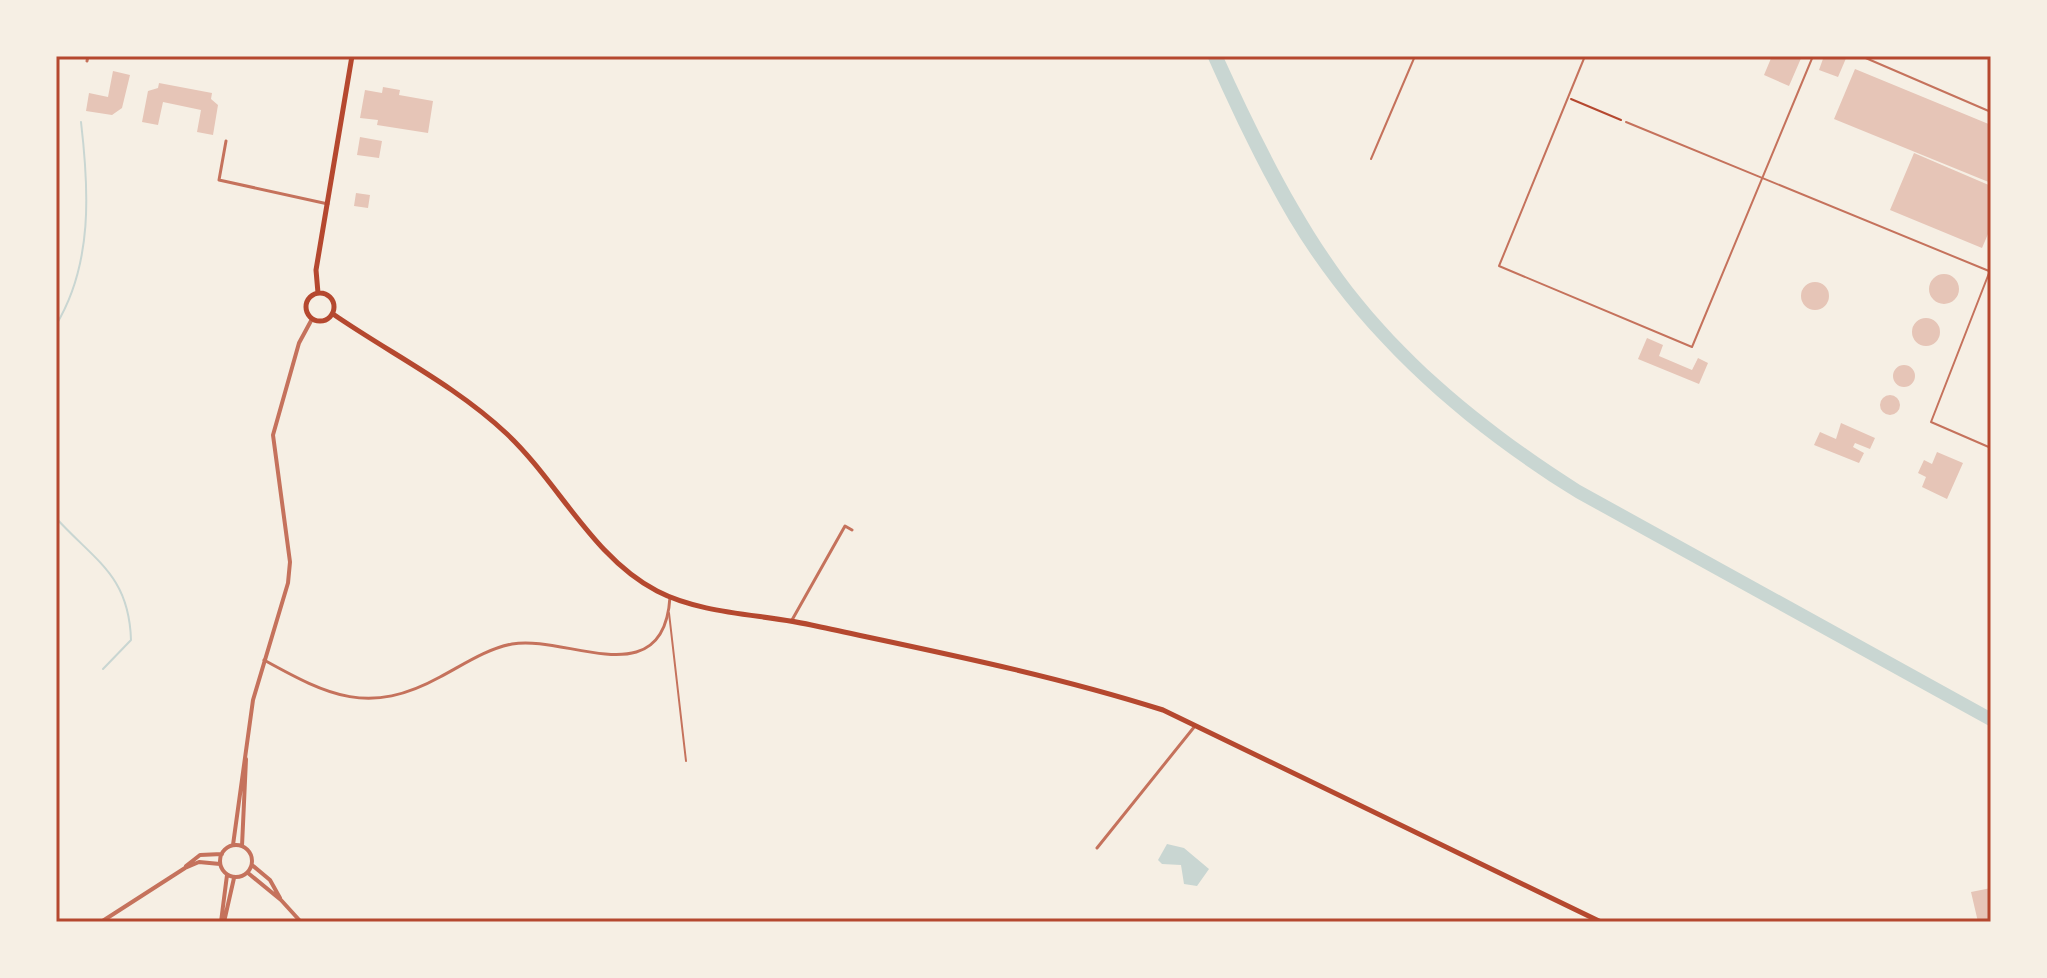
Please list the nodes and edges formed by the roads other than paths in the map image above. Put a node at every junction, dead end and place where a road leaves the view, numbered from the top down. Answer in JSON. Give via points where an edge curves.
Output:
{"nodes":[{"id":1,"x":352,"y":56,"type":"edge"},
{"id":2,"x":1415,"y":56,"type":"edge"},
{"id":3,"x":1585,"y":56,"type":"edge"},
{"id":4,"x":1813,"y":56,"type":"edge"},
{"id":5,"x":1861,"y":56,"type":"edge"},
{"id":6,"x":1991,"y":112,"type":"edge"},
{"id":7,"x":1626,"y":122,"type":"road end"},
{"id":8,"x":226,"y":141,"type":"dead end"},
{"id":9,"x":1371,"y":159,"type":"dead end"},
{"id":10,"x":1764,"y":178,"type":"junction"},
{"id":11,"x":328,"y":204,"type":"junction"},
{"id":12,"x":1990,"y":270,"type":"edge"},
{"id":13,"x":318,"y":293,"type":"junction"},
{"id":14,"x":333,"y":314,"type":"junction"},
{"id":15,"x":312,"y":319,"type":"junction"},
{"id":16,"x":1991,"y":448,"type":"edge"},
{"id":17,"x":852,"y":530,"type":"dead end"},
{"id":18,"x":670,"y":597,"type":"junction"},
{"id":19,"x":669,"y":613,"type":"junction"},
{"id":20,"x":792,"y":620,"type":"junction"},
{"id":21,"x":264,"y":660,"type":"junction"},
{"id":22,"x":1196,"y":724,"type":"junction"},
{"id":23,"x":246,"y":745,"type":"junction"},
{"id":24,"x":686,"y":761,"type":"dead end"},
{"id":25,"x":233,"y":845,"type":"junction"},
{"id":26,"x":242,"y":846,"type":"junction"},
{"id":27,"x":1097,"y":848,"type":"dead end"},
{"id":28,"x":222,"y":854,"type":"junction"},
{"id":29,"x":220,"y":864,"type":"junction"},
{"id":30,"x":252,"y":865,"type":"junction"},
{"id":31,"x":185,"y":868,"type":"junction"},
{"id":32,"x":248,"y":873,"type":"junction"},
{"id":33,"x":227,"y":875,"type":"junction"},
{"id":34,"x":234,"y":878,"type":"junction"},
{"id":35,"x":281,"y":900,"type":"junction"},
{"id":36,"x":101,"y":922,"type":"edge"},
{"id":37,"x":223,"y":922,"type":"edge"},
{"id":38,"x":301,"y":922,"type":"edge"},
{"id":39,"x":1601,"y":922,"type":"edge"}],
"edges":[{"from":1,"to":11,"type":"main road"},
{"from":2,"to":9,"type":"lane"},
{"from":3,"to":10,"type":"lane","via":[[1499,266],[1692,347]]},
{"from":4,"to":10,"type":"lane"},
{"from":5,"to":6,"type":"lane"},
{"from":7,"to":10,"type":"lane"},
{"from":8,"to":11,"type":"street","via":[[219,180]]},
{"from":10,"to":12,"type":"lane"},
{"from":11,"to":13,"type":"main road","via":[[316,270]]},
{"from":12,"to":16,"type":"lane","via":[[1931,422]]},
{"from":13,"to":14,"type":"main road","via":[[332,298]]},
{"from":13,"to":15,"type":"main road","via":[[307,301]]},
{"from":14,"to":15,"type":"main road","via":[[323,321]]},
{"from":14,"to":18,"type":"main road","via":[[481,410],[541,469],[619,563]]},
{"from":15,"to":21,"type":"street","via":[[301,336],[273,435],[290,562]]},
{"from":17,"to":20,"type":"street","via":[[845,526]]},
{"from":18,"to":19,"type":"street"},
{"from":18,"to":20,"type":"main road"},
{"from":19,"to":21,"type":"street","via":[[659,633],[633,652],[603,656],[534,643],[509,645],[405,693],[380,698],[337,696]]},
{"from":19,"to":24,"type":"lane"},
{"from":20,"to":22,"type":"main road","via":[[1111,694]]},
{"from":21,"to":23,"type":"street"},
{"from":22,"to":27,"type":"street"},
{"from":22,"to":39,"type":"main road"},
{"from":23,"to":25,"type":"street"},
{"from":23,"to":26,"type":"street"},
{"from":25,"to":26,"type":"street"},
{"from":25,"to":28,"type":"street"},
{"from":26,"to":30,"type":"street","via":[[251,853]]},
{"from":28,"to":29,"type":"street"},
{"from":28,"to":31,"type":"street","via":[[200,855]]},
{"from":29,"to":31,"type":"street","via":[[199,862]]},
{"from":29,"to":33,"type":"street"},
{"from":30,"to":32,"type":"street"},
{"from":30,"to":35,"type":"street","via":[[270,880]]},
{"from":31,"to":36,"type":"street"},
{"from":32,"to":34,"type":"street"},
{"from":32,"to":35,"type":"street"},
{"from":33,"to":34,"type":"street"},
{"from":33,"to":37,"type":"street"},
{"from":34,"to":37,"type":"street"},
{"from":35,"to":38,"type":"street"}]}
